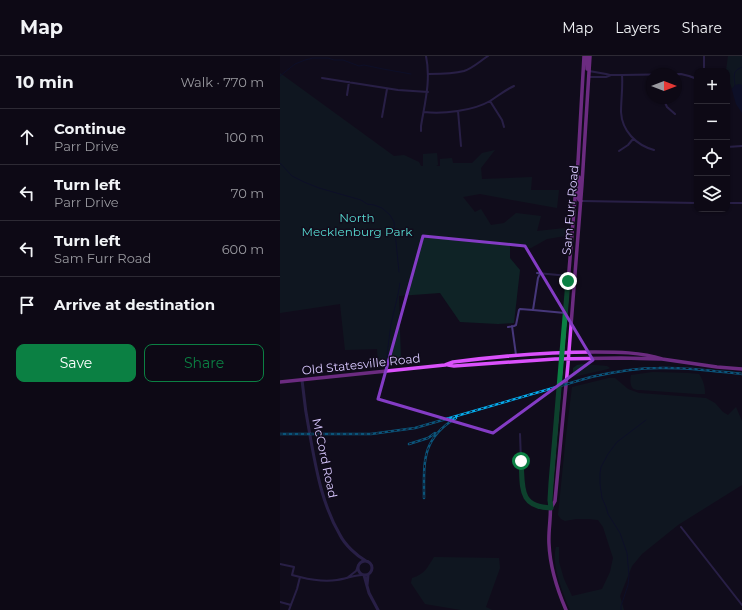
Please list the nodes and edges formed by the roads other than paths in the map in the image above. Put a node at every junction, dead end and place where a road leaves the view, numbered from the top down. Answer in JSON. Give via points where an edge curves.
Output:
{"nodes":[{"id":1,"x":426,"y":56,"type":"edge"},
{"id":2,"x":488,"y":56,"type":"edge"},
{"id":3,"x":587,"y":56,"type":"edge"},
{"id":4,"x":704,"y":56,"type":"edge"},
{"id":5,"x":704,"y":68,"type":"edge"},
{"id":6,"x":589,"y":71,"type":"junction"},
{"id":7,"x":429,"y":74,"type":"junction"},
{"id":8,"x":622,"y":74,"type":"junction"},
{"id":9,"x":646,"y":74,"type":"edge"},
{"id":10,"x":682,"y":74,"type":"edge"},
{"id":11,"x":611,"y":75,"type":"junction"},
{"id":12,"x":588,"y":77,"type":"junction"},
{"id":13,"x":322,"y":78,"type":"dead end"},
{"id":14,"x":694,"y":78,"type":"edge"},
{"id":15,"x":349,"y":82,"type":"junction"},
{"id":16,"x":514,"y":86,"type":"dead end"},
{"id":17,"x":387,"y":89,"type":"junction"},
{"id":18,"x":428,"y":92,"type":"junction"},
{"id":19,"x":347,"y":95,"type":"dead end"},
{"id":20,"x":587,"y":96,"type":"junction"},
{"id":21,"x":490,"y":101,"type":"junction"},
{"id":22,"x":666,"y":104,"type":"edge"},
{"id":23,"x":458,"y":111,"type":"junction"},
{"id":24,"x":424,"y":112,"type":"junction"},
{"id":25,"x":675,"y":114,"type":"dead end"},
{"id":26,"x":382,"y":118,"type":"dead end"},
{"id":27,"x":504,"y":127,"type":"dead end"},
{"id":28,"x":421,"y":132,"type":"dead end"},
{"id":29,"x":633,"y":139,"type":"junction"},
{"id":30,"x":461,"y":146,"type":"dead end"},
{"id":31,"x":742,"y":146,"type":"edge"},
{"id":32,"x":730,"y":147,"type":"edge"},
{"id":33,"x":654,"y":150,"type":"dead end"},
{"id":34,"x":619,"y":151,"type":"dead end"},
{"id":35,"x":578,"y":162,"type":"junction"},
{"id":36,"x":581,"y":201,"type":"junction"},
{"id":37,"x":694,"y":203,"type":"edge"},
{"id":38,"x":730,"y":203,"type":"edge"},
{"id":39,"x":742,"y":203,"type":"edge"},
{"id":40,"x":537,"y":273,"type":"dead end"},
{"id":41,"x":540,"y":274,"type":"junction"},
{"id":42,"x":569,"y":276,"type":"junction"},
{"id":43,"x":533,"y":310,"type":"junction"},
{"id":44,"x":565,"y":313,"type":"junction"},
{"id":45,"x":512,"y":326,"type":"junction"},
{"id":46,"x":508,"y":327,"type":"dead end"},
{"id":47,"x":569,"y":352,"type":"junction"},
{"id":48,"x":562,"y":353,"type":"junction"},
{"id":49,"x":516,"y":355,"type":"junction"},
{"id":50,"x":503,"y":357,"type":"junction"},
{"id":51,"x":562,"y":359,"type":"junction"},
{"id":52,"x":568,"y":359,"type":"junction"},
{"id":53,"x":662,"y":359,"type":"junction"},
{"id":54,"x":445,"y":365,"type":"junction"},
{"id":55,"x":473,"y":365,"type":"junction"},
{"id":56,"x":742,"y":369,"type":"edge"},
{"id":57,"x":302,"y":380,"type":"junction"},
{"id":58,"x":280,"y":382,"type":"edge"},
{"id":59,"x":520,"y":434,"type":"dead end"},
{"id":60,"x":551,"y":508,"type":"junction"},
{"id":61,"x":681,"y":528,"type":"dead end"},
{"id":62,"x":356,"y":554,"type":"junction"},
{"id":63,"x":366,"y":561,"type":"junction"},
{"id":64,"x":280,"y":564,"type":"edge"},
{"id":65,"x":359,"y":565,"type":"junction"},
{"id":66,"x":363,"y":575,"type":"junction"},
{"id":67,"x":368,"y":575,"type":"junction"},
{"id":68,"x":300,"y":577,"type":"junction"},
{"id":69,"x":347,"y":578,"type":"junction"},
{"id":70,"x":367,"y":585,"type":"junction"},
{"id":71,"x":280,"y":602,"type":"edge"},
{"id":72,"x":291,"y":605,"type":"junction"},
{"id":73,"x":742,"y":605,"type":"edge"},
{"id":74,"x":289,"y":610,"type":"edge"},
{"id":75,"x":378,"y":610,"type":"edge"},
{"id":76,"x":566,"y":610,"type":"edge"}],
"edges":[{"from":1,"to":7,"type":"street"},
{"from":2,"to":7,"type":"street","via":[[464,71]]},
{"from":3,"to":6,"type":"main road","name":"Sam Furr Road"},
{"from":3,"to":20,"type":"main road"},
{"from":3,"to":35,"type":"main road","name":"Sam Furr Road"},
{"from":4,"to":5,"type":"street"},
{"from":6,"to":11,"type":"street"},
{"from":6,"to":12,"type":"main road","name":"Sam Furr Road"},
{"from":7,"to":18,"type":"street"},
{"from":8,"to":9,"type":"street"},
{"from":8,"to":11,"type":"street"},
{"from":8,"to":29,"type":"street","via":[[622,118]]},
{"from":10,"to":14,"type":"street"},
{"from":11,"to":12,"type":"street"},
{"from":12,"to":20,"type":"main road","name":"Sam Furr Road"},
{"from":13,"to":15,"type":"street"},
{"from":15,"to":17,"type":"street"},
{"from":15,"to":19,"type":"street"},
{"from":16,"to":21,"type":"street"},
{"from":17,"to":18,"type":"street"},
{"from":17,"to":26,"type":"street"},
{"from":18,"to":24,"type":"street"},
{"from":20,"to":36,"type":"main road","name":"Sam Furr Road"},
{"from":21,"to":23,"type":"street"},
{"from":21,"to":27,"type":"street"},
{"from":22,"to":25,"type":"street"},
{"from":23,"to":24,"type":"street"},
{"from":23,"to":30,"type":"street"},
{"from":24,"to":28,"type":"street"},
{"from":29,"to":33,"type":"street"},
{"from":29,"to":34,"type":"street"},
{"from":31,"to":32,"type":"street"},
{"from":35,"to":36,"type":"main road","via":[[578,197]]},
{"from":35,"to":42,"type":"main road","name":"Sam Furr Road"},
{"from":36,"to":37,"type":"street"},
{"from":36,"to":47,"type":"main road","name":"Sam Furr Road"},
{"from":38,"to":39,"type":"street"},
{"from":40,"to":41,"type":"street"},
{"from":41,"to":42,"type":"street"},
{"from":41,"to":43,"type":"street"},
{"from":42,"to":44,"type":"main road","name":"Sam Furr Road"},
{"from":43,"to":44,"type":"street"},
{"from":43,"to":45,"type":"street","via":[[520,309],[516,323]]},
{"from":44,"to":48,"type":"main road","name":"Sam Furr Road"},
{"from":45,"to":46,"type":"street"},
{"from":45,"to":49,"type":"street"},
{"from":47,"to":48,"type":"main road","name":"Old Statesville Road"},
{"from":47,"to":52,"type":"main road","name":"Sam Furr Road"},
{"from":47,"to":53,"type":"main road","name":"Old Statesville Road","via":[[626,353]]},
{"from":48,"to":49,"type":"main road","name":"Old Statesville Road"},
{"from":48,"to":51,"type":"main road","name":"Sam Furr Road"},
{"from":49,"to":50,"type":"main road","name":"Old Statesville Road"},
{"from":50,"to":54,"type":"main road","name":"Old Statesville Road"},
{"from":50,"to":55,"type":"main road"},
{"from":51,"to":52,"type":"main road","name":"Old Statesville Road"},
{"from":51,"to":55,"type":"main road","name":"Old Statesville Road"},
{"from":51,"to":60,"type":"main road","name":"Sam Furr Road"},
{"from":52,"to":53,"type":"main road","name":"Old Statesville Road"},
{"from":52,"to":60,"type":"main road","name":"Sam Furr Road","via":[[555,501]]},
{"from":53,"to":56,"type":"main road","name":"Old Statesville Road"},
{"from":54,"to":55,"type":"main road","name":"Old Statesville Road"},
{"from":54,"to":57,"type":"main road","name":"Old Statesville Road"},
{"from":57,"to":58,"type":"main road","name":"Old Statesville Road"},
{"from":57,"to":62,"type":"street","name":"McCord Road","via":[[323,495],[340,537]]},
{"from":59,"to":60,"type":"street","via":[[524,494],[534,505]]},
{"from":60,"to":76,"type":"main road","name":"Sam Furr Road","via":[[550,556]]},
{"from":61,"to":73,"type":"street"},
{"from":62,"to":63,"type":"street","name":"McCord Road"},
{"from":62,"to":65,"type":"street","name":"McCord Road"},
{"from":63,"to":65,"type":"street"},
{"from":63,"to":67,"type":"street","name":"McCord Road","via":[[372,566],[372,572]]},
{"from":64,"to":68,"type":"street","via":[[294,567],[292,575]]},
{"from":65,"to":66,"type":"street","name":"McCord Road","via":[[358,570]]},
{"from":65,"to":69,"type":"street"},
{"from":66,"to":67,"type":"street"},
{"from":66,"to":69,"type":"street"},
{"from":66,"to":70,"type":"street","name":"McCord Road"},
{"from":67,"to":70,"type":"street","name":"McCord Road"},
{"from":68,"to":69,"type":"street","via":[[326,580]]},
{"from":68,"to":72,"type":"street"},
{"from":70,"to":75,"type":"street","name":"McCord Road"},
{"from":71,"to":72,"type":"street"},
{"from":72,"to":74,"type":"street"}]}
